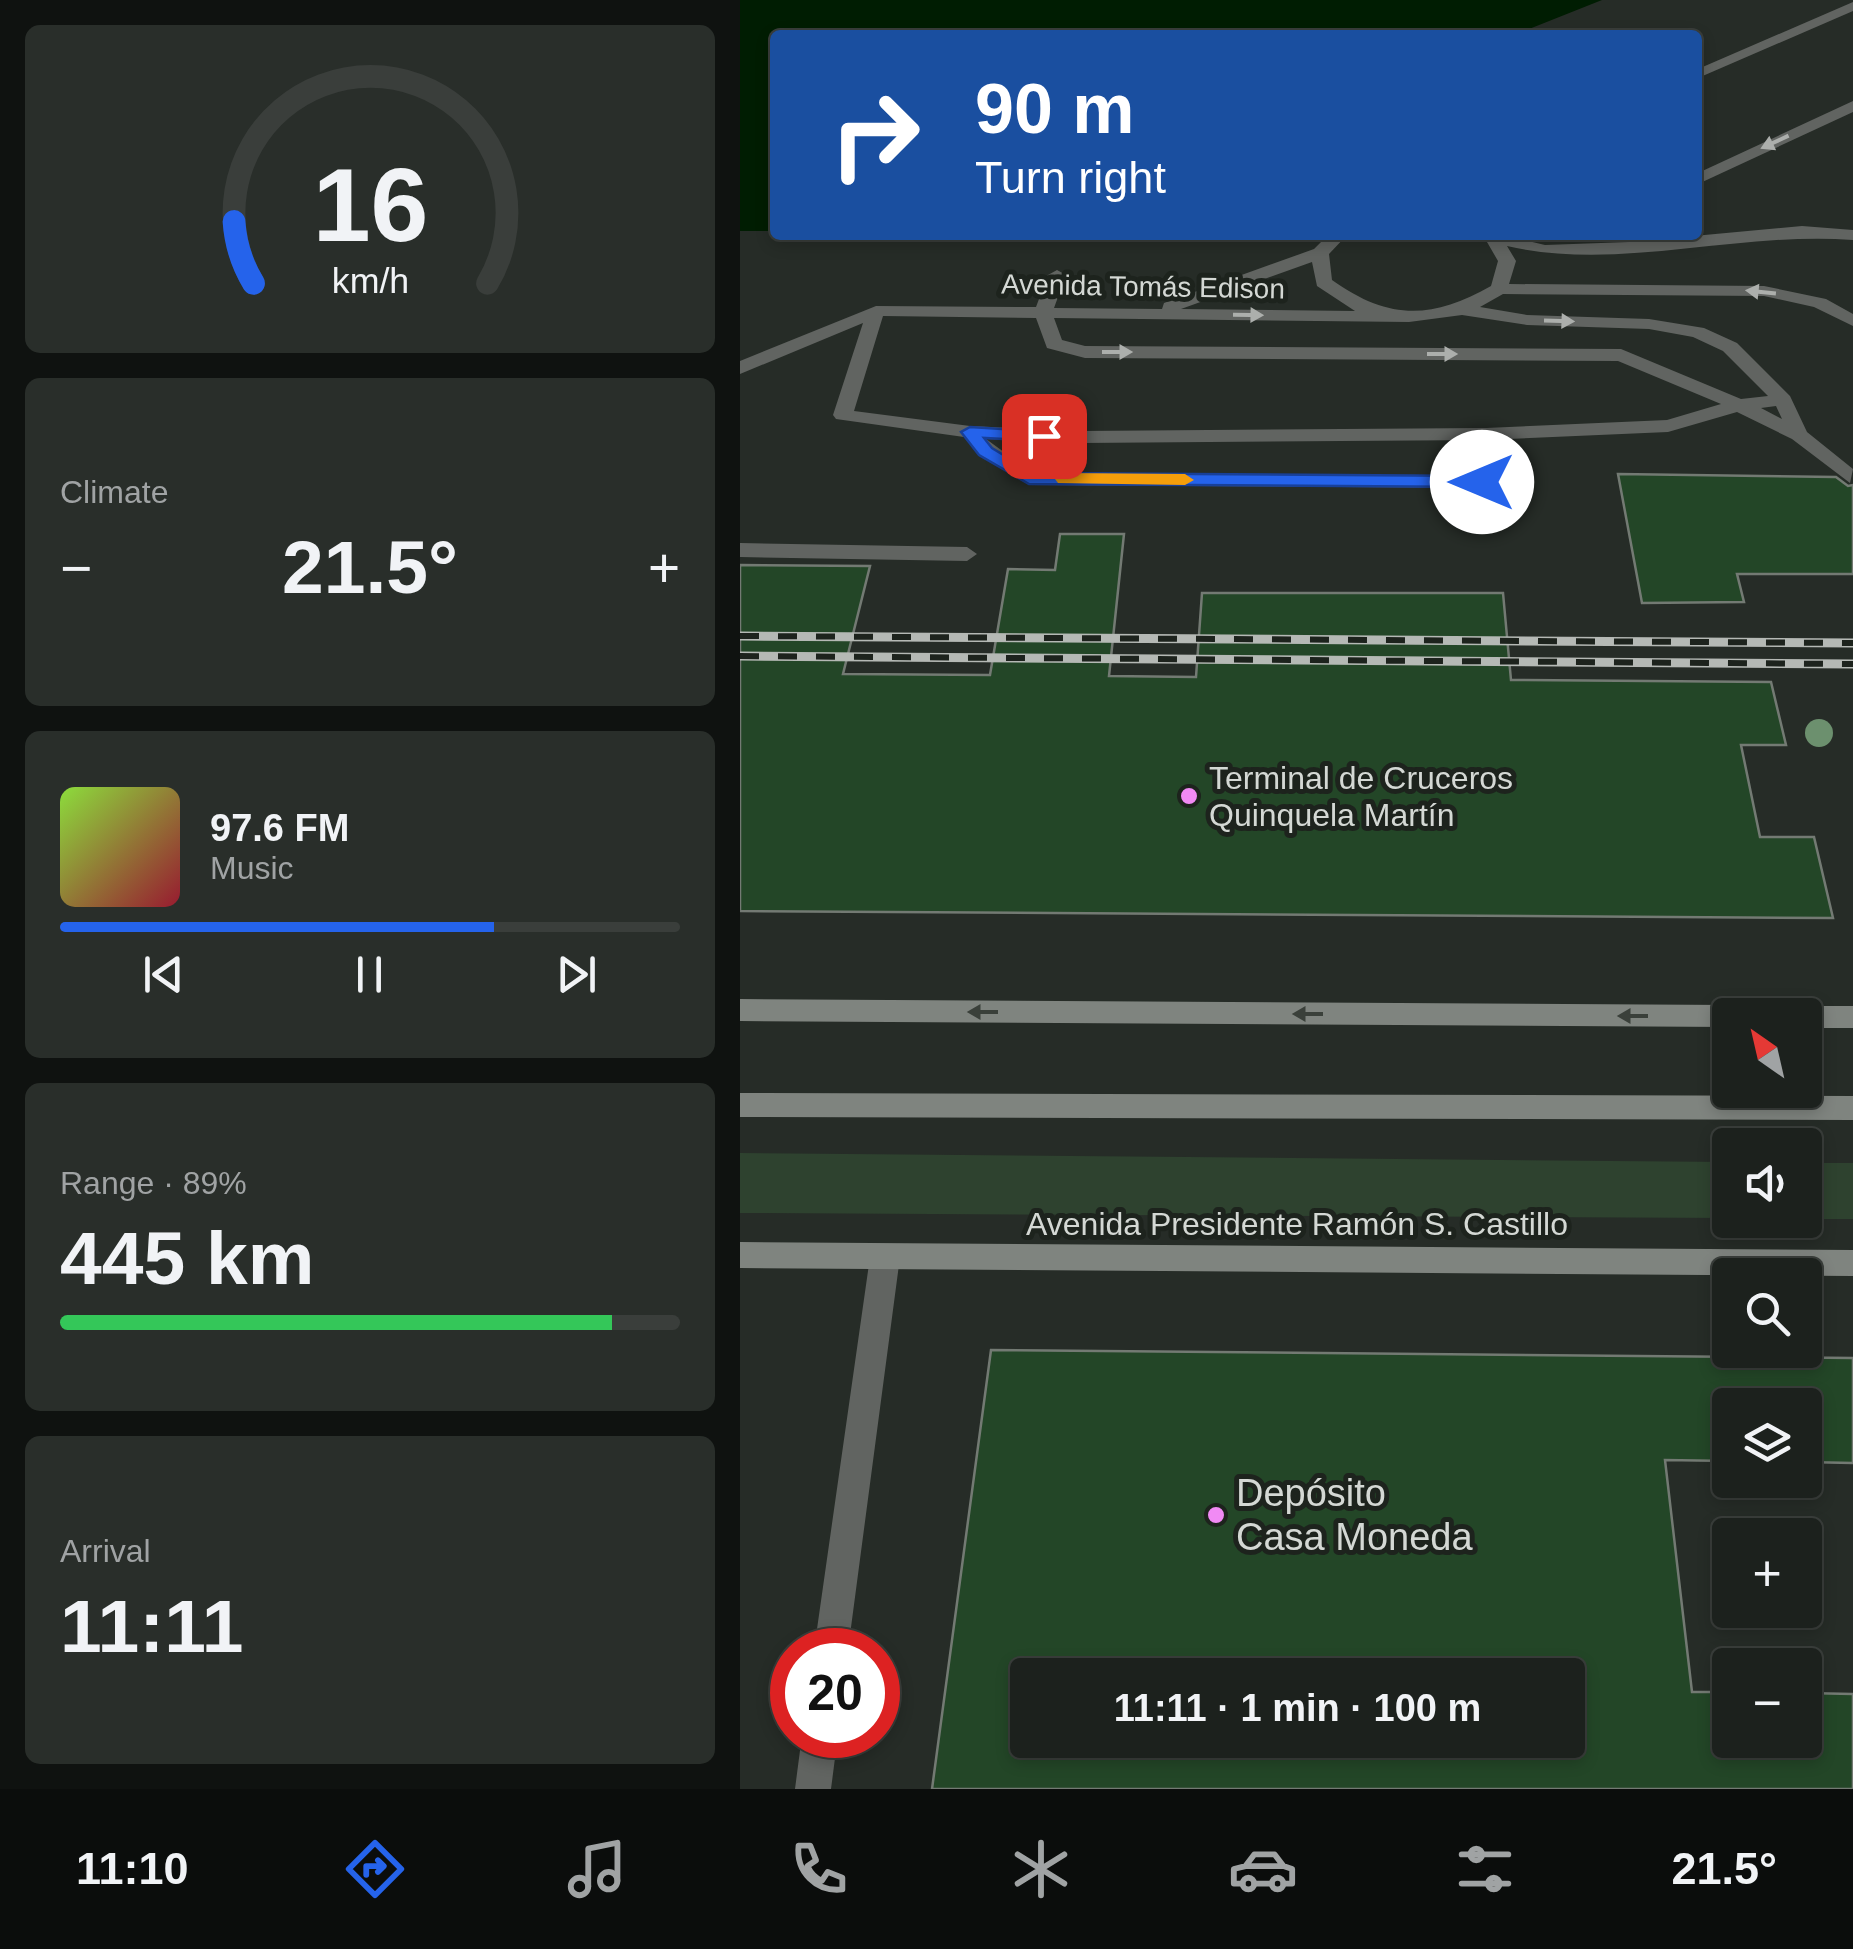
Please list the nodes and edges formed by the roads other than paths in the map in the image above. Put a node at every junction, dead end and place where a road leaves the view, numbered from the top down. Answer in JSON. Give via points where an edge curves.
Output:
{"nodes":[{"id":1,"x":1853,"y":6,"type":"edge"},
{"id":2,"x":1702,"y":72,"type":"edge"},
{"id":3,"x":1853,"y":106,"type":"edge"},
{"id":4,"x":1702,"y":176,"type":"edge"},
{"id":5,"x":1850,"y":233,"type":"edge"},
{"id":6,"x":1333,"y":240,"type":"edge"},
{"id":7,"x":1490,"y":240,"type":"edge"},
{"id":8,"x":1501,"y":240,"type":"edge"},
{"id":9,"x":1567,"y":240,"type":"edge"},
{"id":10,"x":1546,"y":250,"type":"junction"},
{"id":11,"x":1320,"y":253,"type":"junction"},
{"id":12,"x":1507,"y":261,"type":"junction"},
{"id":13,"x":1057,"y":275,"type":"dead end"},
{"id":14,"x":1498,"y":289,"type":"junction"},
{"id":15,"x":1462,"y":310,"type":"junction"},
{"id":16,"x":876,"y":311,"type":"junction"},
{"id":17,"x":1042,"y":312,"type":"junction"},
{"id":18,"x":1151,"y":314,"type":"junction"},
{"id":19,"x":1409,"y":316,"type":"junction"},
{"id":20,"x":1853,"y":321,"type":"edge"},
{"id":21,"x":740,"y":368,"type":"edge"},
{"id":22,"x":1783,"y":400,"type":"junction"},
{"id":23,"x":1739,"y":404,"type":"junction"},
{"id":24,"x":970,"y":432,"type":"junction"},
{"id":25,"x":1799,"y":435,"type":"junction"},
{"id":26,"x":1850,"y":477,"type":"dead end"},
{"id":27,"x":1482,"y":482,"type":"dead end"},
{"id":28,"x":740,"y":550,"type":"edge"},
{"id":29,"x":966,"y":554,"type":"dead end"},
{"id":30,"x":740,"y":1010,"type":"edge"},
{"id":31,"x":1712,"y":1016,"type":"edge"},
{"id":32,"x":1822,"y":1017,"type":"edge"},
{"id":33,"x":1853,"y":1017,"type":"edge"},
{"id":34,"x":740,"y":1105,"type":"edge"},
{"id":35,"x":1853,"y":1108,"type":"edge"},
{"id":36,"x":740,"y":1255,"type":"edge"},
{"id":37,"x":885,"y":1257,"type":"junction"},
{"id":38,"x":1853,"y":1263,"type":"edge"},
{"id":39,"x":835,"y":1628,"type":"edge"},
{"id":40,"x":817,"y":1758,"type":"edge"},
{"id":41,"x":813,"y":1789,"type":"edge"}],
"edges":[{"from":1,"to":2,"type":"street"},
{"from":3,"to":4,"type":"street","one_way":true},
{"from":5,"to":10,"type":"street"},
{"from":6,"to":11,"type":"street"},
{"from":7,"to":12,"type":"street"},
{"from":8,"to":10,"type":"street"},
{"from":9,"to":10,"type":"street"},
{"from":10,"to":12,"type":"street"},
{"from":11,"to":18,"type":"street"},
{"from":11,"to":19,"type":"street","via":[[1324,282],[1357,306]]},
{"from":12,"to":14,"type":"street"},
{"from":13,"to":17,"type":"street"},
{"from":14,"to":15,"type":"street"},
{"from":20,"to":14,"type":"street","one_way":true,"via":[[1820,303],[1764,290]]},
{"from":15,"to":19,"type":"street"},
{"from":15,"to":22,"type":"street","one_way":true,"via":[[1698,332],[1730,347]]},
{"from":16,"to":17,"type":"street","name":"Avenida Tomás Edison"},
{"from":16,"to":21,"type":"street"},
{"from":16,"to":24,"type":"street","via":[[843,415]]},
{"from":17,"to":18,"type":"street","name":"Avenida Tomás Edison"},
{"from":17,"to":23,"type":"street","one_way":true,"via":[[1054,344],[1085,352],[1621,355]]},
{"from":18,"to":19,"type":"street","name":"Avenida Tomás Edison","one_way":true},
{"from":22,"to":23,"type":"street"},
{"from":22,"to":25,"type":"street"},
{"from":23,"to":24,"type":"street","via":[[1679,424],[1486,434],[1082,438]]},
{"from":23,"to":25,"type":"street"},
{"from":24,"to":27,"type":"street","via":[[986,452],[1029,479]]},
{"from":25,"to":26,"type":"street"},
{"from":28,"to":29,"type":"street"},
{"from":31,"to":30,"type":"main road","one_way":true},
{"from":32,"to":33,"type":"main road"},
{"from":34,"to":35,"type":"main road"},
{"from":36,"to":37,"type":"main road","name":"Avenida Presidente Ramón S. Castillo"},
{"from":37,"to":38,"type":"main road","name":"Avenida Presidente Ramón S. Castillo"},
{"from":37,"to":39,"type":"street"},
{"from":40,"to":41,"type":"street"}]}
